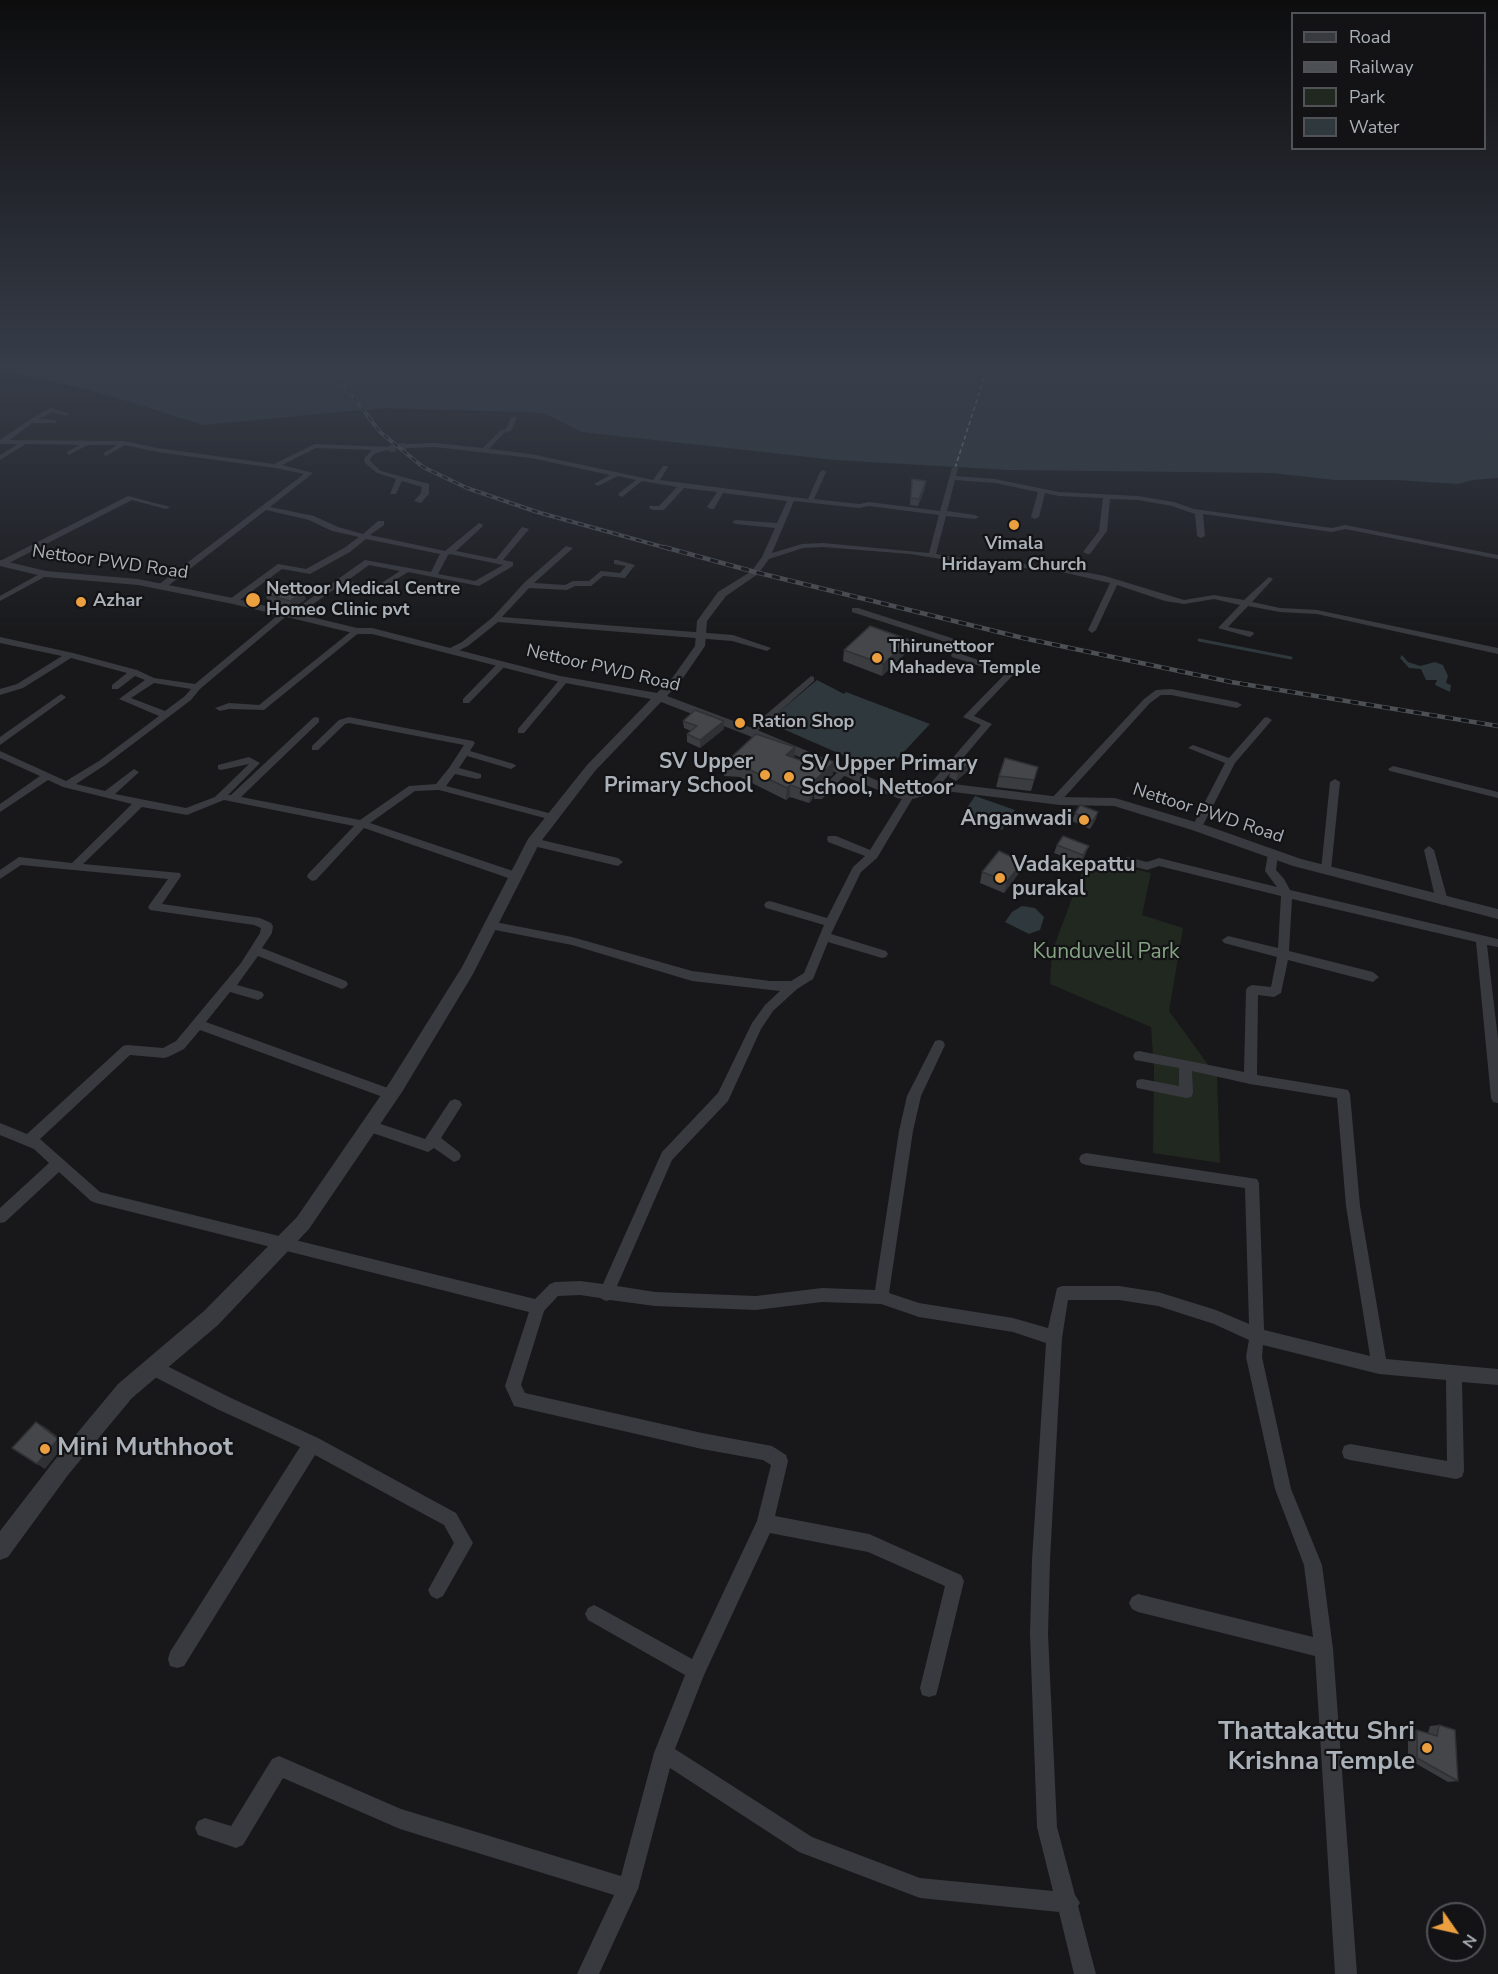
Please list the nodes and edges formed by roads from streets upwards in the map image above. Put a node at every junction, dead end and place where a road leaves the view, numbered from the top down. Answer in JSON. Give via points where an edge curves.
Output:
{"nodes":[{"id":1,"x":247,"y":461,"type":"edge"},
{"id":2,"x":285,"y":461,"type":"edge"},
{"id":3,"x":367,"y":461,"type":"edge"},
{"id":4,"x":553,"y":461,"type":"joint"},
{"id":5,"x":275,"y":466,"type":"junction"},
{"id":6,"x":664,"y":467,"type":"dead end"},
{"id":7,"x":955,"y":468,"type":"dead end"},
{"id":8,"x":544,"y":471,"type":"dead end"},
{"id":9,"x":823,"y":472,"type":"dead end"},
{"id":10,"x":615,"y":475,"type":"junction"},
{"id":11,"x":400,"y":477,"type":"junction"},
{"id":12,"x":952,"y":478,"type":"junction"},
{"id":13,"x":640,"y":480,"type":"junction"},
{"id":14,"x":655,"y":482,"type":"junction"},
{"id":15,"x":598,"y":484,"type":"dead end"},
{"id":16,"x":682,"y":486,"type":"junction"},
{"id":17,"x":722,"y":489,"type":"junction"},
{"id":18,"x":393,"y":492,"type":"dead end"},
{"id":19,"x":1042,"y":492,"type":"junction"},
{"id":20,"x":622,"y":495,"type":"dead end"},
{"id":21,"x":1107,"y":497,"type":"junction"},
{"id":22,"x":280,"y":498,"type":"junction"},
{"id":23,"x":289,"y":499,"type":"dead end"},
{"id":24,"x":791,"y":499,"type":"junction"},
{"id":25,"x":418,"y":501,"type":"dead end"},
{"id":26,"x":810,"y":501,"type":"junction"},
{"id":27,"x":166,"y":507,"type":"dead end"},
{"id":28,"x":711,"y":507,"type":"dead end"},
{"id":29,"x":265,"y":508,"type":"junction"},
{"id":30,"x":653,"y":508,"type":"dead end"},
{"id":31,"x":870,"y":511,"type":"dead end"},
{"id":32,"x":1199,"y":512,"type":"junction"},
{"id":33,"x":943,"y":516,"type":"junction"},
{"id":34,"x":1035,"y":517,"type":"dead end"},
{"id":35,"x":975,"y":518,"type":"dead end"},
{"id":36,"x":233,"y":519,"type":"dead end"},
{"id":37,"x":247,"y":522,"type":"junction"},
{"id":38,"x":736,"y":522,"type":"dead end"},
{"id":39,"x":381,"y":523,"type":"dead end"},
{"id":40,"x":479,"y":525,"type":"dead end"},
{"id":41,"x":780,"y":526,"type":"junction"},
{"id":42,"x":525,"y":529,"type":"dead end"},
{"id":43,"x":217,"y":536,"type":"dead end"},
{"id":44,"x":364,"y":536,"type":"junction"},
{"id":45,"x":1201,"y":536,"type":"dead end"},
{"id":46,"x":227,"y":538,"type":"junction"},
{"id":47,"x":387,"y":542,"type":"junction"},
{"id":48,"x":381,"y":548,"type":"dead end"},
{"id":49,"x":568,"y":548,"type":"dead end"},
{"id":50,"x":1087,"y":552,"type":"dead end"},
{"id":51,"x":448,"y":553,"type":"junction"},
{"id":52,"x":932,"y":555,"type":"junction"},
{"id":53,"x":766,"y":557,"type":"junction"},
{"id":54,"x":1498,"y":557,"type":"edge"},
{"id":55,"x":498,"y":562,"type":"junction"},
{"id":56,"x":617,"y":562,"type":"dead end"},
{"id":57,"x":1,"y":563,"type":"edge"},
{"id":58,"x":406,"y":570,"type":"junction"},
{"id":59,"x":755,"y":572,"type":"joint"},
{"id":60,"x":46,"y":574,"type":"junction"},
{"id":61,"x":433,"y":575,"type":"junction"},
{"id":62,"x":1269,"y":579,"type":"dead end"},
{"id":63,"x":339,"y":581,"type":"junction"},
{"id":64,"x":1115,"y":582,"type":"junction"},
{"id":65,"x":527,"y":585,"type":"junction"},
{"id":66,"x":161,"y":587,"type":"junction"},
{"id":67,"x":0,"y":599,"type":"edge"},
{"id":68,"x":233,"y":601,"type":"junction"},
{"id":69,"x":1245,"y":604,"type":"junction"},
{"id":70,"x":855,"y":610,"type":"dead end"},
{"id":71,"x":290,"y":614,"type":"junction"},
{"id":72,"x":496,"y":619,"type":"junction"},
{"id":73,"x":1092,"y":630,"type":"dead end"},
{"id":74,"x":357,"y":631,"type":"junction"},
{"id":75,"x":701,"y":634,"type":"junction"},
{"id":76,"x":1250,"y":634,"type":"dead end"},
{"id":77,"x":0,"y":640,"type":"edge"},
{"id":78,"x":767,"y":648,"type":"dead end"},
{"id":79,"x":451,"y":651,"type":"junction"},
{"id":80,"x":1498,"y":651,"type":"edge"},
{"id":81,"x":70,"y":656,"type":"junction"},
{"id":82,"x":502,"y":664,"type":"junction"},
{"id":83,"x":134,"y":672,"type":"junction"},
{"id":84,"x":811,"y":679,"type":"dead end"},
{"id":85,"x":152,"y":680,"type":"junction"},
{"id":86,"x":564,"y":680,"type":"junction"},
{"id":87,"x":115,"y":687,"type":"dead end"},
{"id":88,"x":197,"y":687,"type":"junction"},
{"id":89,"x":0,"y":692,"type":"edge"},
{"id":90,"x":61,"y":697,"type":"dead end"},
{"id":91,"x":658,"y":697,"type":"junction"},
{"id":92,"x":466,"y":701,"type":"dead end"},
{"id":93,"x":1237,"y":705,"type":"dead end"},
{"id":94,"x":220,"y":708,"type":"dead end"},
{"id":95,"x":165,"y":715,"type":"junction"},
{"id":96,"x":316,"y":720,"type":"dead end"},
{"id":97,"x":1268,"y":720,"type":"dead end"},
{"id":98,"x":521,"y":731,"type":"dead end"},
{"id":99,"x":751,"y":732,"type":"junction"},
{"id":100,"x":0,"y":742,"type":"edge"},
{"id":101,"x":315,"y":748,"type":"dead end"},
{"id":102,"x":1193,"y":748,"type":"dead end"},
{"id":103,"x":463,"y":752,"type":"junction"},
{"id":104,"x":0,"y":754,"type":"edge"},
{"id":105,"x":14,"y":759,"type":"junction"},
{"id":106,"x":90,"y":759,"type":"dead end"},
{"id":107,"x":1231,"y":762,"type":"junction"},
{"id":108,"x":102,"y":763,"type":"junction"},
{"id":109,"x":3,"y":766,"type":"dead end"},
{"id":110,"x":511,"y":766,"type":"dead end"},
{"id":111,"x":1393,"y":769,"type":"dead end"},
{"id":112,"x":453,"y":770,"type":"junction"},
{"id":113,"x":134,"y":772,"type":"dead end"},
{"id":114,"x":221,"y":772,"type":"dead end"},
{"id":115,"x":843,"y":772,"type":"junction"},
{"id":116,"x":48,"y":775,"type":"junction"},
{"id":117,"x":477,"y":776,"type":"dead end"},
{"id":118,"x":1335,"y":782,"type":"dead end"},
{"id":119,"x":68,"y":785,"type":"junction"},
{"id":120,"x":439,"y":787,"type":"junction"},
{"id":121,"x":930,"y":790,"type":"junction"},
{"id":122,"x":108,"y":794,"type":"junction"},
{"id":123,"x":1498,"y":795,"type":"edge"},
{"id":124,"x":909,"y":796,"type":"junction"},
{"id":125,"x":818,"y":797,"type":"dead end"},
{"id":126,"x":219,"y":798,"type":"junction"},
{"id":127,"x":233,"y":800,"type":"junction"},
{"id":128,"x":1056,"y":801,"type":"junction"},
{"id":129,"x":140,"y":803,"type":"junction"},
{"id":130,"x":0,"y":809,"type":"edge"},
{"id":131,"x":552,"y":817,"type":"junction"},
{"id":132,"x":362,"y":824,"type":"junction"},
{"id":133,"x":1197,"y":827,"type":"junction"},
{"id":134,"x":832,"y":839,"type":"dead end"},
{"id":135,"x":533,"y":842,"type":"junction"},
{"id":136,"x":1429,"y":850,"type":"dead end"},
{"id":137,"x":1273,"y":854,"type":"junction"},
{"id":138,"x":873,"y":855,"type":"junction"},
{"id":139,"x":1127,"y":861,"type":"dead end"},
{"id":140,"x":618,"y":862,"type":"dead end"},
{"id":141,"x":74,"y":867,"type":"junction"},
{"id":142,"x":1326,"y":870,"type":"junction"},
{"id":143,"x":0,"y":875,"type":"edge"},
{"id":144,"x":515,"y":876,"type":"junction"},
{"id":145,"x":312,"y":877,"type":"dead end"},
{"id":146,"x":1286,"y":894,"type":"junction"},
{"id":147,"x":1442,"y":901,"type":"junction"},
{"id":148,"x":770,"y":905,"type":"dead end"},
{"id":149,"x":1498,"y":914,"type":"edge"},
{"id":150,"x":830,"y":923,"type":"junction"},
{"id":151,"x":490,"y":925,"type":"junction"},
{"id":152,"x":824,"y":936,"type":"junction"},
{"id":153,"x":1480,"y":939,"type":"junction"},
{"id":154,"x":1228,"y":940,"type":"dead end"},
{"id":155,"x":1498,"y":943,"type":"edge"},
{"id":156,"x":255,"y":950,"type":"junction"},
{"id":157,"x":882,"y":954,"type":"dead end"},
{"id":158,"x":1283,"y":954,"type":"junction"},
{"id":159,"x":1373,"y":978,"type":"dead end"},
{"id":160,"x":342,"y":984,"type":"dead end"},
{"id":161,"x":793,"y":986,"type":"junction"},
{"id":162,"x":228,"y":987,"type":"junction"},
{"id":163,"x":258,"y":994,"type":"dead end"},
{"id":164,"x":198,"y":1024,"type":"junction"},
{"id":165,"x":939,"y":1045,"type":"dead end"},
{"id":166,"x":1139,"y":1056,"type":"dead end"},
{"id":167,"x":1185,"y":1064,"type":"junction"},
{"id":168,"x":1250,"y":1079,"type":"junction"},
{"id":169,"x":1142,"y":1084,"type":"dead end"},
{"id":170,"x":391,"y":1095,"type":"junction"},
{"id":171,"x":1498,"y":1098,"type":"edge"},
{"id":172,"x":455,"y":1105,"type":"dead end"},
{"id":173,"x":369,"y":1126,"type":"junction"},
{"id":174,"x":0,"y":1129,"type":"edge"},
{"id":175,"x":433,"y":1140,"type":"junction"},
{"id":176,"x":29,"y":1141,"type":"junction"},
{"id":177,"x":454,"y":1155,"type":"dead end"},
{"id":178,"x":1086,"y":1159,"type":"dead end"},
{"id":179,"x":60,"y":1164,"type":"junction"},
{"id":180,"x":0,"y":1217,"type":"edge"},
{"id":181,"x":284,"y":1243,"type":"junction"},
{"id":182,"x":606,"y":1294,"type":"junction"},
{"id":183,"x":881,"y":1297,"type":"junction"},
{"id":184,"x":537,"y":1307,"type":"junction"},
{"id":185,"x":1257,"y":1336,"type":"junction"},
{"id":186,"x":1054,"y":1338,"type":"junction"},
{"id":187,"x":1379,"y":1366,"type":"junction"},
{"id":188,"x":153,"y":1367,"type":"junction"},
{"id":189,"x":1454,"y":1373,"type":"junction"},
{"id":190,"x":1498,"y":1377,"type":"edge"},
{"id":191,"x":312,"y":1444,"type":"junction"},
{"id":192,"x":1350,"y":1452,"type":"dead end"},
{"id":193,"x":765,"y":1522,"type":"junction"},
{"id":194,"x":0,"y":1549,"type":"edge"},
{"id":195,"x":437,"y":1590,"type":"dead end"},
{"id":196,"x":1138,"y":1603,"type":"dead end"},
{"id":197,"x":594,"y":1614,"type":"dead end"},
{"id":198,"x":1324,"y":1649,"type":"junction"},
{"id":199,"x":177,"y":1659,"type":"dead end"},
{"id":200,"x":696,"y":1671,"type":"junction"},
{"id":201,"x":929,"y":1688,"type":"dead end"},
{"id":202,"x":664,"y":1753,"type":"junction"},
{"id":203,"x":205,"y":1828,"type":"dead end"},
{"id":204,"x":628,"y":1889,"type":"junction"},
{"id":205,"x":1069,"y":1903,"type":"junction"},
{"id":206,"x":588,"y":1974,"type":"edge"},
{"id":207,"x":1085,"y":1974,"type":"edge"},
{"id":208,"x":1346,"y":1974,"type":"edge"}],
"edges":[{"from":1,"to":5,"type":"street"},
{"from":2,"to":5,"type":"street"},
{"from":3,"to":11,"type":"street","via":[[379,472]]},
{"from":4,"to":8,"type":"street"},
{"from":4,"to":10,"type":"street"},
{"from":5,"to":22,"type":"street","via":[[310,473]]},
{"from":6,"to":14,"type":"street"},
{"from":7,"to":12,"type":"street"},
{"from":9,"to":26,"type":"street"},
{"from":10,"to":13,"type":"street"},
{"from":10,"to":15,"type":"street"},
{"from":11,"to":18,"type":"street"},
{"from":11,"to":25,"type":"street","via":[[426,486]]},
{"from":12,"to":19,"type":"street","via":[[995,481]]},
{"from":12,"to":33,"type":"street"},
{"from":13,"to":14,"type":"street"},
{"from":13,"to":20,"type":"street"},
{"from":14,"to":16,"type":"street"},
{"from":16,"to":17,"type":"street"},
{"from":16,"to":30,"type":"street","via":[[662,508]]},
{"from":17,"to":24,"type":"street"},
{"from":17,"to":28,"type":"street"},
{"from":19,"to":21,"type":"street"},
{"from":19,"to":34,"type":"street"},
{"from":21,"to":32,"type":"street","via":[[1150,500]]},
{"from":21,"to":50,"type":"street","via":[[1103,531]]},
{"from":22,"to":23,"type":"street"},
{"from":22,"to":29,"type":"street"},
{"from":24,"to":26,"type":"street"},
{"from":24,"to":41,"type":"street"},
{"from":26,"to":33,"type":"street","via":[[869,504]]},
{"from":27,"to":57,"type":"street","via":[[131,498]]},
{"from":29,"to":37,"type":"street"},
{"from":29,"to":44,"type":"street"},
{"from":31,"to":33,"type":"street"},
{"from":32,"to":45,"type":"street"},
{"from":32,"to":54,"type":"street","via":[[1332,530],[1345,526]]},
{"from":33,"to":35,"type":"street"},
{"from":33,"to":52,"type":"street"},
{"from":36,"to":37,"type":"street"},
{"from":37,"to":46,"type":"street"},
{"from":38,"to":41,"type":"street"},
{"from":39,"to":44,"type":"street"},
{"from":40,"to":51,"type":"street"},
{"from":41,"to":53,"type":"street"},
{"from":42,"to":55,"type":"street"},
{"from":43,"to":46,"type":"street"},
{"from":44,"to":47,"type":"street"},
{"from":44,"to":68,"type":"street","via":[[307,572],[281,566]]},
{"from":46,"to":66,"type":"street"},
{"from":47,"to":48,"type":"street"},
{"from":47,"to":51,"type":"street"},
{"from":49,"to":65,"type":"street"},
{"from":51,"to":55,"type":"street"},
{"from":51,"to":61,"type":"street"},
{"from":52,"to":53,"type":"street","via":[[823,545],[792,548]]},
{"from":52,"to":64,"type":"street","via":[[1053,568]]},
{"from":53,"to":59,"type":"street"},
{"from":55,"to":61,"type":"street","via":[[510,564],[476,584]]},
{"from":56,"to":65,"type":"street","via":[[631,565],[622,576],[601,573],[591,584],[573,583],[567,588]]},
{"from":57,"to":60,"type":"street","name":"Nettoor PWD Road"},
{"from":58,"to":61,"type":"street"},
{"from":58,"to":63,"type":"street","via":[[375,591]]},
{"from":58,"to":63,"type":"street","via":[[371,558]]},
{"from":59,"to":75,"type":"street","via":[[722,594],[702,621]]},
{"from":60,"to":66,"type":"street","name":"Nettoor PWD Road"},
{"from":60,"to":67,"type":"street"},
{"from":62,"to":69,"type":"street"},
{"from":63,"to":71,"type":"street"},
{"from":64,"to":69,"type":"street","via":[[1184,602],[1214,597]]},
{"from":64,"to":73,"type":"street"},
{"from":65,"to":72,"type":"street"},
{"from":66,"to":68,"type":"street","name":"Nettoor PWD Road"},
{"from":68,"to":71,"type":"street","name":"Nettoor PWD Road"},
{"from":69,"to":76,"type":"street","via":[[1222,628]]},
{"from":69,"to":80,"type":"street","via":[[1347,617]]},
{"from":70,"to":121,"type":"street","via":[[964,645],[955,655],[1011,672],[968,717],[987,724]]},
{"from":71,"to":74,"type":"street","name":"Nettoor PWD Road"},
{"from":71,"to":88,"type":"street"},
{"from":72,"to":75,"type":"street"},
{"from":72,"to":79,"type":"street"},
{"from":74,"to":79,"type":"street","name":"Nettoor PWD Road"},
{"from":74,"to":94,"type":"street","via":[[261,708]]},
{"from":75,"to":78,"type":"street"},
{"from":75,"to":91,"type":"street","via":[[700,646],[677,679]]},
{"from":77,"to":81,"type":"street"},
{"from":79,"to":82,"type":"street","name":"Nettoor PWD Road"},
{"from":81,"to":83,"type":"street"},
{"from":81,"to":89,"type":"street","via":[[20,686]]},
{"from":82,"to":86,"type":"street","name":"Nettoor PWD Road"},
{"from":82,"to":92,"type":"street"},
{"from":83,"to":85,"type":"street"},
{"from":83,"to":87,"type":"street"},
{"from":84,"to":99,"type":"street"},
{"from":85,"to":88,"type":"street"},
{"from":85,"to":95,"type":"street","via":[[124,699]]},
{"from":86,"to":91,"type":"street","name":"Nettoor PWD Road"},
{"from":86,"to":98,"type":"street"},
{"from":88,"to":95,"type":"street"},
{"from":90,"to":100,"type":"street"},
{"from":91,"to":99,"type":"street","name":"Nettoor PWD Road"},
{"from":91,"to":131,"type":"street","via":[[591,768]]},
{"from":93,"to":128,"type":"street","via":[[1160,692],[1147,701]]},
{"from":95,"to":108,"type":"street"},
{"from":96,"to":127,"type":"street"},
{"from":97,"to":107,"type":"street"},
{"from":99,"to":115,"type":"street","name":"Nettoor PWD Road"},
{"from":101,"to":103,"type":"street","via":[[349,720],[470,743]]},
{"from":102,"to":107,"type":"street"},
{"from":103,"to":110,"type":"street"},
{"from":103,"to":112,"type":"street"},
{"from":104,"to":105,"type":"street"},
{"from":105,"to":109,"type":"street"},
{"from":105,"to":116,"type":"street"},
{"from":106,"to":108,"type":"street"},
{"from":107,"to":133,"type":"street"},
{"from":108,"to":119,"type":"street"},
{"from":111,"to":123,"type":"street"},
{"from":112,"to":117,"type":"street"},
{"from":112,"to":120,"type":"street"},
{"from":113,"to":122,"type":"street"},
{"from":114,"to":126,"type":"street","via":[[249,760],[255,764]]},
{"from":115,"to":124,"type":"street","name":"Nettoor PWD Road"},
{"from":115,"to":125,"type":"street"},
{"from":116,"to":119,"type":"street"},
{"from":116,"to":130,"type":"street"},
{"from":118,"to":142,"type":"street"},
{"from":119,"to":122,"type":"street"},
{"from":120,"to":131,"type":"street"},
{"from":120,"to":132,"type":"street","via":[[413,788]]},
{"from":121,"to":124,"type":"street","name":"Nettoor PWD Road"},
{"from":121,"to":128,"type":"street","name":"Nettoor PWD Road","via":[[952,788]]},
{"from":122,"to":129,"type":"street"},
{"from":124,"to":138,"type":"street"},
{"from":126,"to":127,"type":"street"},
{"from":126,"to":129,"type":"street","via":[[187,812]]},
{"from":127,"to":132,"type":"street"},
{"from":128,"to":133,"type":"street","name":"Nettoor PWD Road","via":[[1115,802]]},
{"from":129,"to":141,"type":"street"},
{"from":131,"to":135,"type":"street"},
{"from":132,"to":144,"type":"street"},
{"from":132,"to":145,"type":"street"},
{"from":133,"to":137,"type":"street","name":"Nettoor PWD Road"},
{"from":134,"to":138,"type":"street"},
{"from":135,"to":140,"type":"street"},
{"from":135,"to":144,"type":"street"},
{"from":136,"to":147,"type":"street"},
{"from":137,"to":142,"type":"street","name":"Nettoor PWD Road"},
{"from":137,"to":146,"type":"street","via":[[1270,871]]},
{"from":138,"to":150,"type":"street","via":[[857,870]]},
{"from":139,"to":146,"type":"street","via":[[1147,866],[1159,862]]},
{"from":141,"to":143,"type":"street","via":[[19,861]]},
{"from":141,"to":156,"type":"street","via":[[176,876],[154,907],[256,921],[267,926]]},
{"from":142,"to":147,"type":"street","name":"Nettoor PWD Road"},
{"from":144,"to":151,"type":"street"},
{"from":146,"to":153,"type":"street"},
{"from":146,"to":158,"type":"street"},
{"from":147,"to":149,"type":"street","name":"Nettoor PWD Road"},
{"from":148,"to":150,"type":"street"},
{"from":150,"to":152,"type":"street"},
{"from":151,"to":161,"type":"street","via":[[572,941],[692,976]]},
{"from":151,"to":170,"type":"street","via":[[468,969]]},
{"from":152,"to":157,"type":"street"},
{"from":152,"to":161,"type":"street","via":[[809,976]]},
{"from":153,"to":155,"type":"street"},
{"from":153,"to":171,"type":"street"},
{"from":154,"to":158,"type":"street"},
{"from":156,"to":160,"type":"street"},
{"from":156,"to":162,"type":"street"},
{"from":158,"to":159,"type":"street"},
{"from":158,"to":168,"type":"street","via":[[1277,990],[1252,990]]},
{"from":161,"to":182,"type":"street","via":[[756,1026],[723,1096],[667,1156]]},
{"from":162,"to":163,"type":"street"},
{"from":162,"to":164,"type":"street"},
{"from":164,"to":170,"type":"street"},
{"from":164,"to":176,"type":"street","via":[[180,1046],[164,1053],[127,1050]]},
{"from":165,"to":183,"type":"street","via":[[914,1096]]},
{"from":166,"to":167,"type":"street"},
{"from":167,"to":168,"type":"street"},
{"from":167,"to":169,"type":"street","via":[[1186,1093]]},
{"from":168,"to":187,"type":"street","via":[[1342,1094],[1353,1206]]},
{"from":170,"to":173,"type":"street"},
{"from":172,"to":175,"type":"street"},
{"from":173,"to":175,"type":"street","via":[[429,1146]]},
{"from":173,"to":181,"type":"street","via":[[303,1223]]},
{"from":174,"to":176,"type":"street"},
{"from":175,"to":177,"type":"street"},
{"from":176,"to":179,"type":"street"},
{"from":178,"to":185,"type":"street","via":[[1252,1183]]},
{"from":179,"to":180,"type":"street"},
{"from":179,"to":181,"type":"street","via":[[96,1197]]},
{"from":181,"to":184,"type":"street"},
{"from":181,"to":188,"type":"street","via":[[211,1318]]},
{"from":182,"to":183,"type":"street","via":[[756,1303],[822,1295]]},
{"from":182,"to":184,"type":"street","via":[[580,1288],[555,1289]]},
{"from":183,"to":186,"type":"street","via":[[919,1310],[1013,1325]]},
{"from":184,"to":193,"type":"street","via":[[513,1386],[520,1400],[766,1452],[780,1461]]},
{"from":185,"to":186,"type":"street","via":[[1216,1317],[1158,1299],[1119,1293],[1062,1293]]},
{"from":185,"to":187,"type":"street"},
{"from":185,"to":198,"type":"street","via":[[1254,1357],[1283,1489],[1313,1565]]},
{"from":186,"to":205,"type":"street","via":[[1040,1634],[1047,1827]]},
{"from":187,"to":189,"type":"street"},
{"from":188,"to":191,"type":"street"},
{"from":188,"to":194,"type":"street","via":[[124,1390]]},
{"from":189,"to":190,"type":"street"},
{"from":189,"to":192,"type":"street","via":[[1456,1471]]},
{"from":191,"to":195,"type":"street","via":[[450,1519],[464,1543]]},
{"from":191,"to":199,"type":"street"},
{"from":193,"to":200,"type":"street"},
{"from":193,"to":201,"type":"street","via":[[868,1543],[955,1581]]},
{"from":196,"to":198,"type":"street"},
{"from":197,"to":200,"type":"street"},
{"from":198,"to":208,"type":"street"},
{"from":200,"to":202,"type":"street"},
{"from":202,"to":204,"type":"street"},
{"from":202,"to":205,"type":"street","via":[[806,1845],[920,1888]]},
{"from":203,"to":204,"type":"street","via":[[236,1838],[279,1766],[400,1819]]},
{"from":204,"to":206,"type":"street"},
{"from":205,"to":207,"type":"street"}]}
